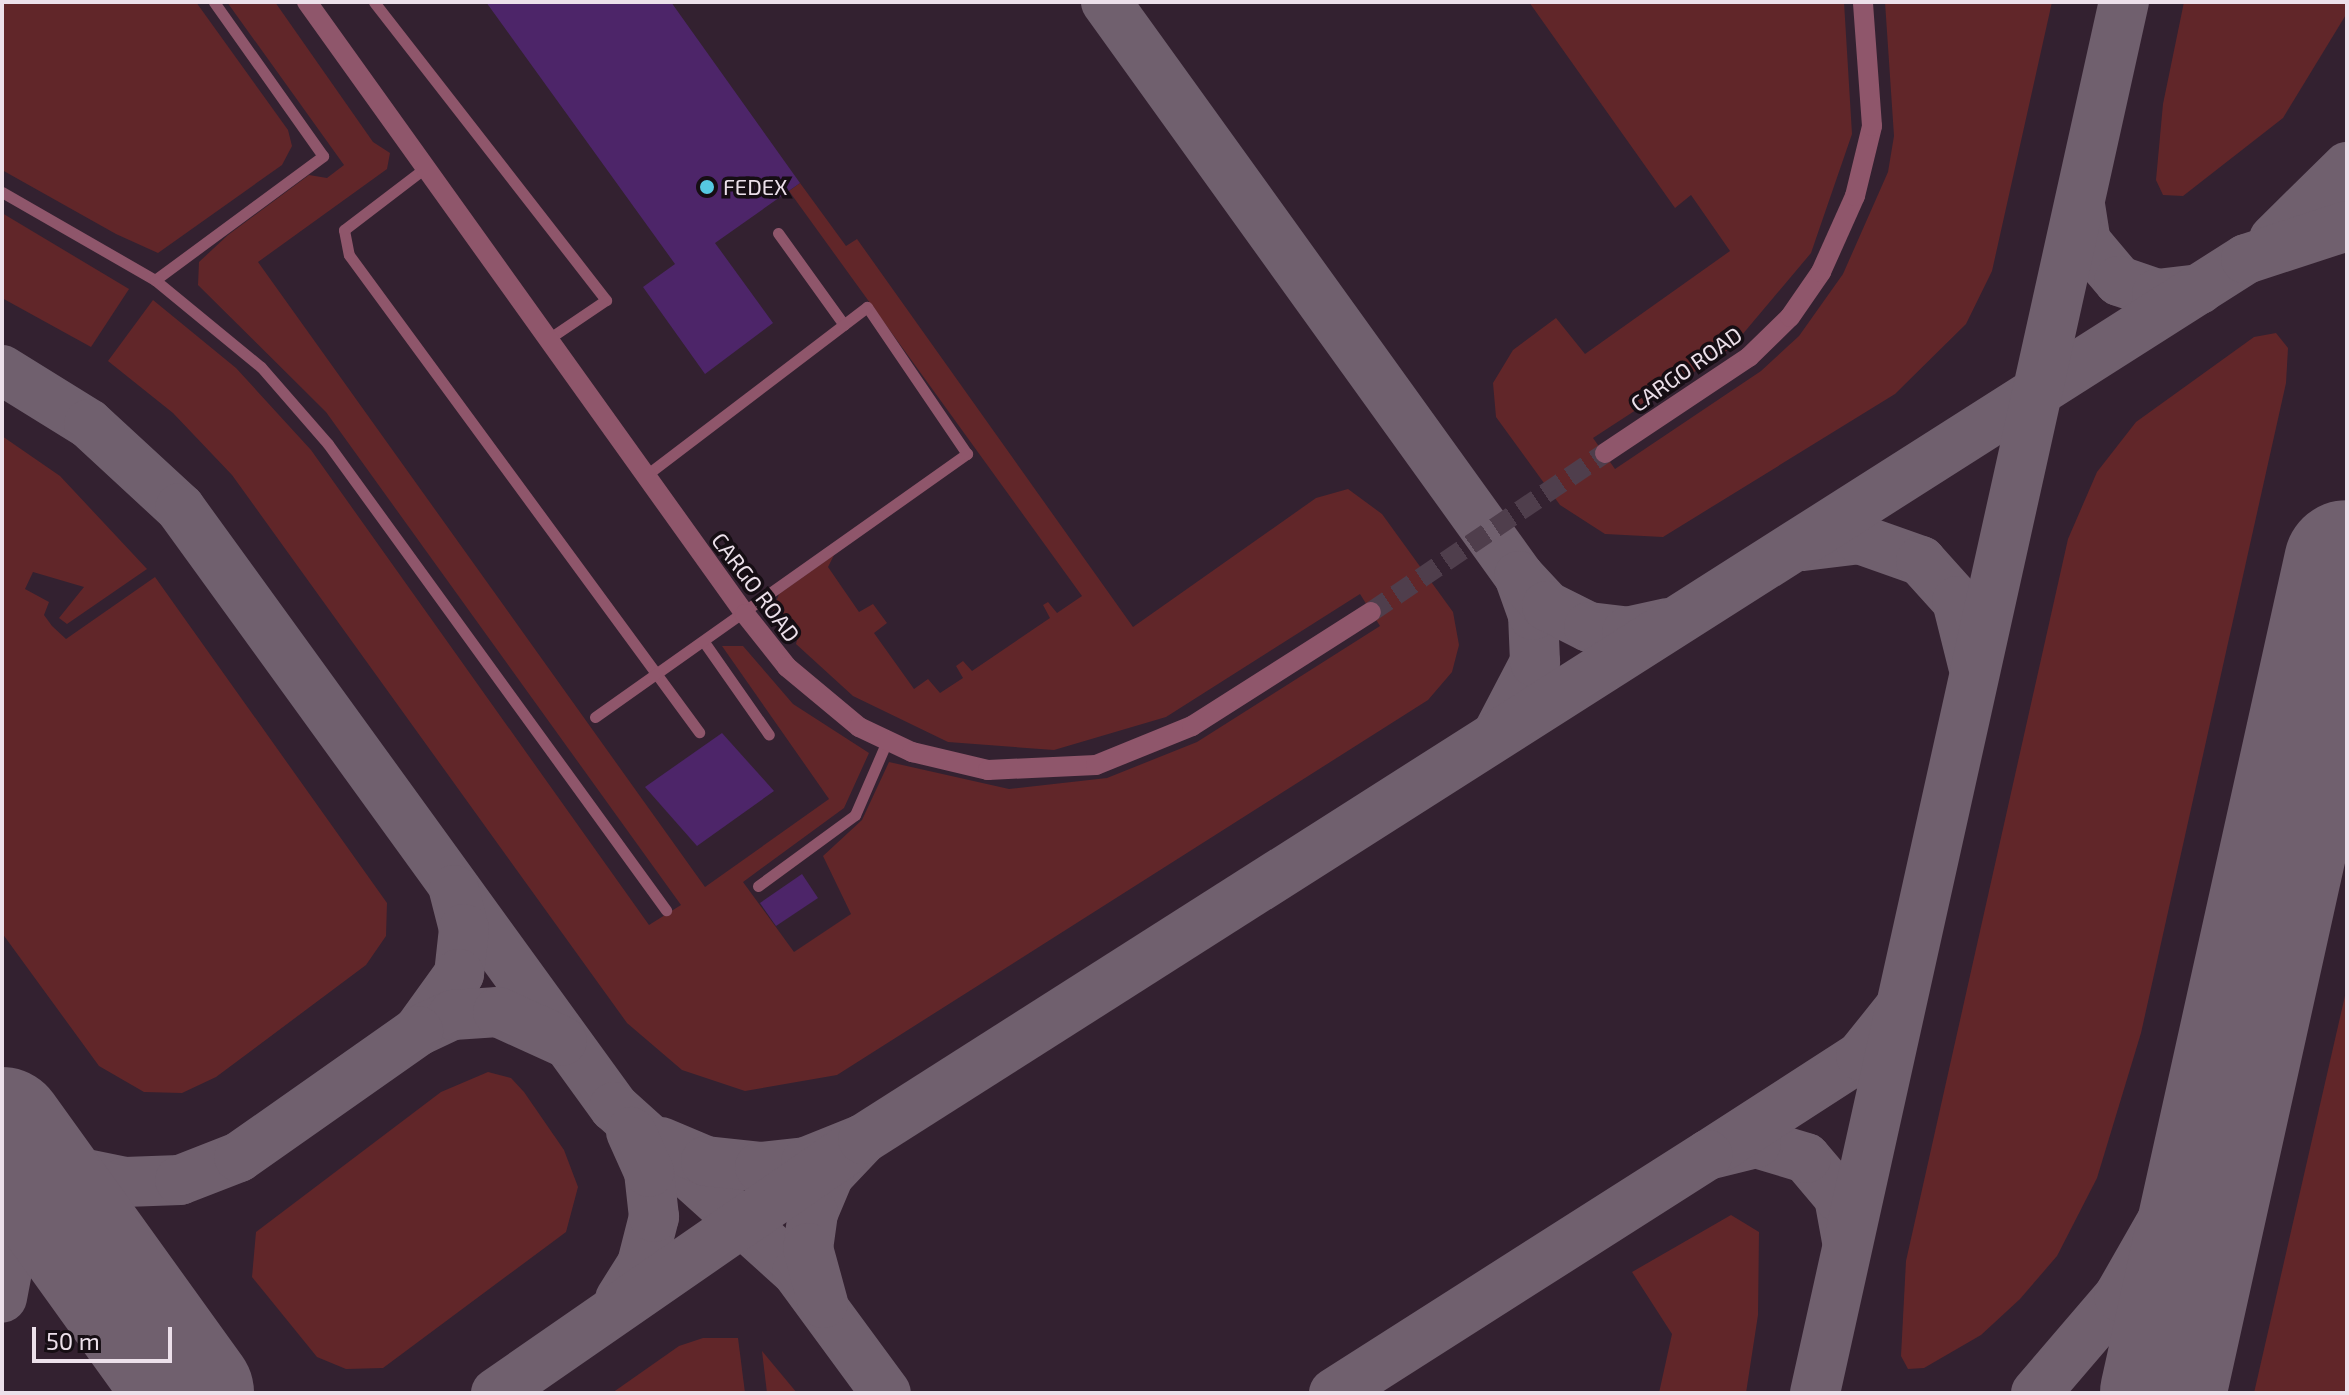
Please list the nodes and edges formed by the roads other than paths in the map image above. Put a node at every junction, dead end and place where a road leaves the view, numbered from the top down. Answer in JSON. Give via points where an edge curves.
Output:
{"nodes":[{"id":1,"x":214,"y":2,"type":"edge"},
{"id":2,"x":374,"y":2,"type":"edge"},
{"id":3,"x":1863,"y":2,"type":"edge"},
{"id":4,"x":310,"y":3,"type":"edge"},
{"id":5,"x":425,"y":168,"type":"junction"},
{"id":6,"x":2,"y":192,"type":"edge"},
{"id":7,"x":778,"y":233,"type":"dead end"},
{"id":8,"x":155,"y":280,"type":"junction"},
{"id":9,"x":844,"y":325,"type":"junction"},
{"id":10,"x":547,"y":340,"type":"junction"},
{"id":11,"x":1605,"y":453,"type":"tunnel mouth"},
{"id":12,"x":644,"y":477,"type":"junction"},
{"id":13,"x":1371,"y":612,"type":"tunnel mouth"},
{"id":14,"x":745,"y":614,"type":"junction"},
{"id":15,"x":704,"y":642,"type":"junction"},
{"id":16,"x":658,"y":674,"type":"junction"},
{"id":17,"x":595,"y":717,"type":"dead end"},
{"id":18,"x":699,"y":732,"type":"dead end"},
{"id":19,"x":769,"y":735,"type":"dead end"},
{"id":20,"x":887,"y":741,"type":"junction"},
{"id":21,"x":758,"y":886,"type":"dead end"},
{"id":22,"x":666,"y":910,"type":"dead end"}],
"edges":[{"from":1,"to":8,"type":"lane","via":[[323,156]]},
{"from":2,"to":10,"type":"lane","via":[[606,300]]},
{"from":3,"to":11,"type":"street","name":"CARGO ROAD","via":[[1872,126],[1855,196],[1821,272],[1790,317],[1749,357]]},
{"from":4,"to":5,"type":"street","name":"CARGO ROAD"},
{"from":5,"to":10,"type":"street","name":"CARGO ROAD"},
{"from":5,"to":16,"type":"lane","via":[[344,230],[349,255]]},
{"from":6,"to":8,"type":"lane"},
{"from":7,"to":9,"type":"lane"},
{"from":8,"to":22,"type":"lane","via":[[234,342],[328,444]]},
{"from":9,"to":12,"type":"lane"},
{"from":9,"to":14,"type":"lane","via":[[867,307],[967,454]]},
{"from":10,"to":12,"type":"street","name":"CARGO ROAD"},
{"from":12,"to":14,"type":"street","name":"CARGO ROAD"},
{"from":13,"to":20,"type":"street","name":"CARGO ROAD","via":[[1192,726],[1096,765],[988,770]]},
{"from":14,"to":15,"type":"lane"},
{"from":14,"to":20,"type":"street","name":"CARGO ROAD","via":[[816,694]]},
{"from":15,"to":16,"type":"lane"},
{"from":15,"to":19,"type":"lane"},
{"from":16,"to":17,"type":"lane"},
{"from":16,"to":18,"type":"lane"},
{"from":20,"to":21,"type":"lane","via":[[855,815]]}]}
